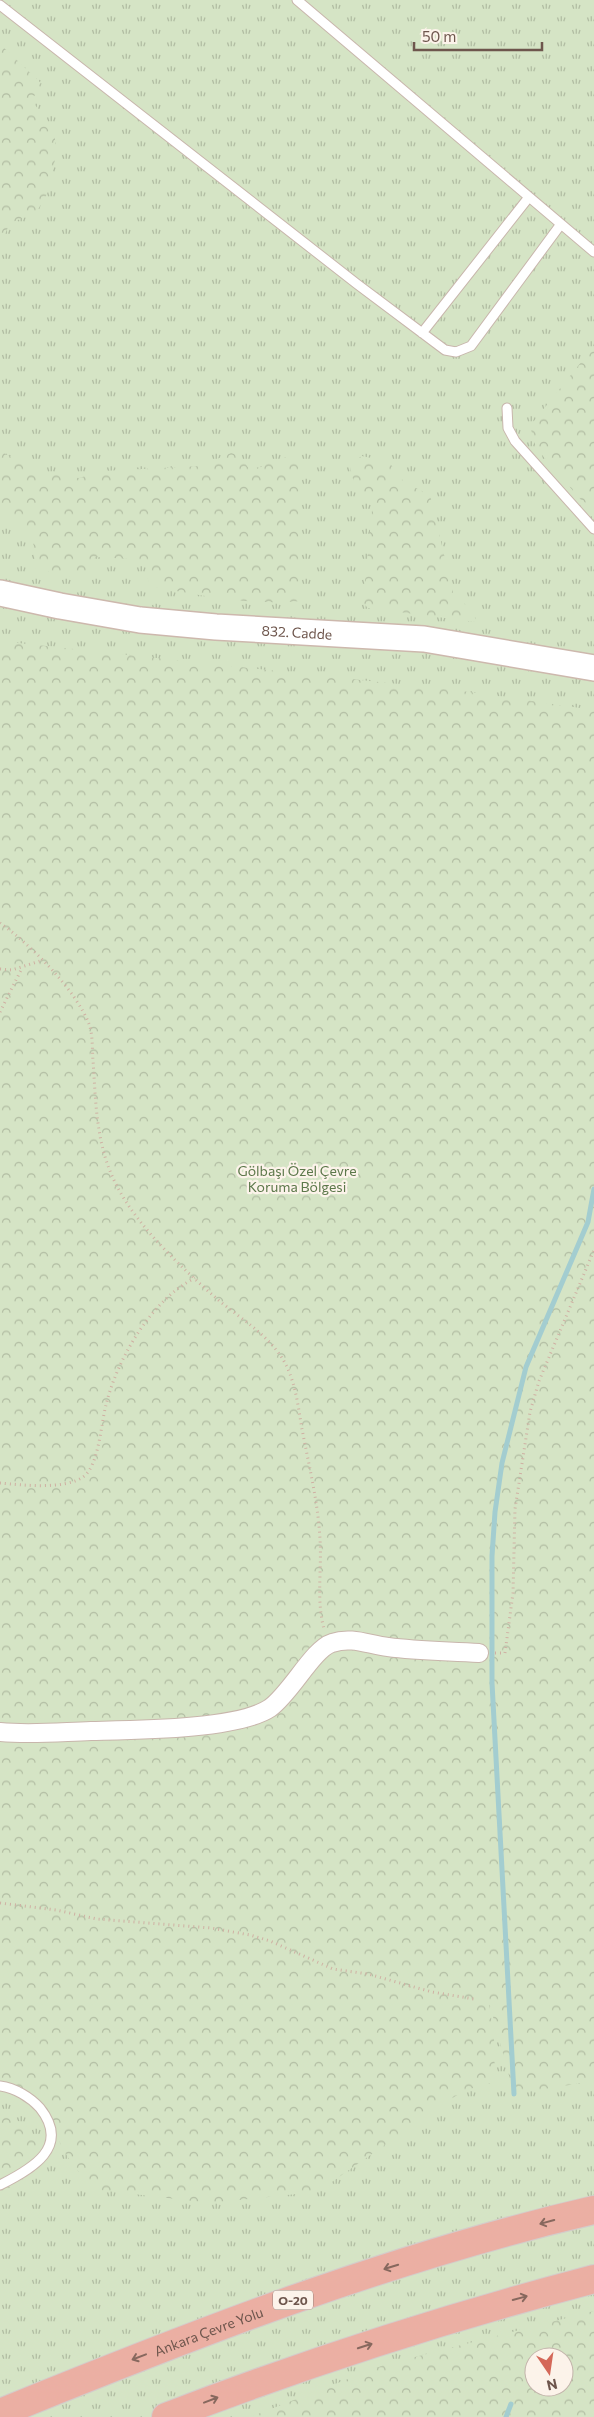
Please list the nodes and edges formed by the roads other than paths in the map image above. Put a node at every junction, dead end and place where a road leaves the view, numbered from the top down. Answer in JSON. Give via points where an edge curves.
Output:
{"nodes":[{"id":1,"x":296,"y":0,"type":"edge"},
{"id":2,"x":0,"y":5,"type":"edge"},
{"id":3,"x":529,"y":197,"type":"junction"},
{"id":4,"x":561,"y":224,"type":"junction"},
{"id":5,"x":594,"y":252,"type":"edge"},
{"id":6,"x":422,"y":333,"type":"junction"},
{"id":7,"x":507,"y":408,"type":"dead end"},
{"id":8,"x":594,"y":529,"type":"edge"},
{"id":9,"x":0,"y":593,"type":"edge"},
{"id":10,"x":594,"y":668,"type":"edge"},
{"id":11,"x":479,"y":1653,"type":"dead end"},
{"id":12,"x":0,"y":1732,"type":"edge"},
{"id":13,"x":0,"y":2086,"type":"edge"},
{"id":14,"x":0,"y":2184,"type":"edge"},
{"id":15,"x":594,"y":2210,"type":"edge"},
{"id":16,"x":594,"y":2279,"type":"edge"},
{"id":17,"x":0,"y":2412,"type":"edge"},
{"id":18,"x":166,"y":2417,"type":"edge"}],
"edges":[{"from":1,"to":3,"type":"lane"},
{"from":2,"to":6,"type":"lane"},
{"from":3,"to":4,"type":"lane"},
{"from":3,"to":6,"type":"lane"},
{"from":4,"to":5,"type":"lane"},
{"from":4,"to":6,"type":"lane","via":[[471,346],[461,351],[450,351]]},
{"from":7,"to":8,"type":"lane","via":[[508,428],[515,441]]},
{"from":9,"to":10,"type":"street","name":"832. Cadde","via":[[140,620],[424,639]]},
{"from":11,"to":12,"type":"street","via":[[386,1647],[359,1640],[331,1643],[317,1654],[283,1697],[250,1717],[140,1730]]},
{"from":13,"to":14,"type":"lane","via":[[17,2091],[34,2102],[51,2127],[51,2141],[32,2168]]},
{"from":15,"to":17,"type":"highway","name":"Ankara Çevre Yolu","number":"O-20","one_way":true,"via":[[485,2238],[374,2272],[245,2317]]},
{"from":18,"to":16,"type":"highway","one_way":true,"via":[[267,2378],[396,2336],[497,2304]]}]}
